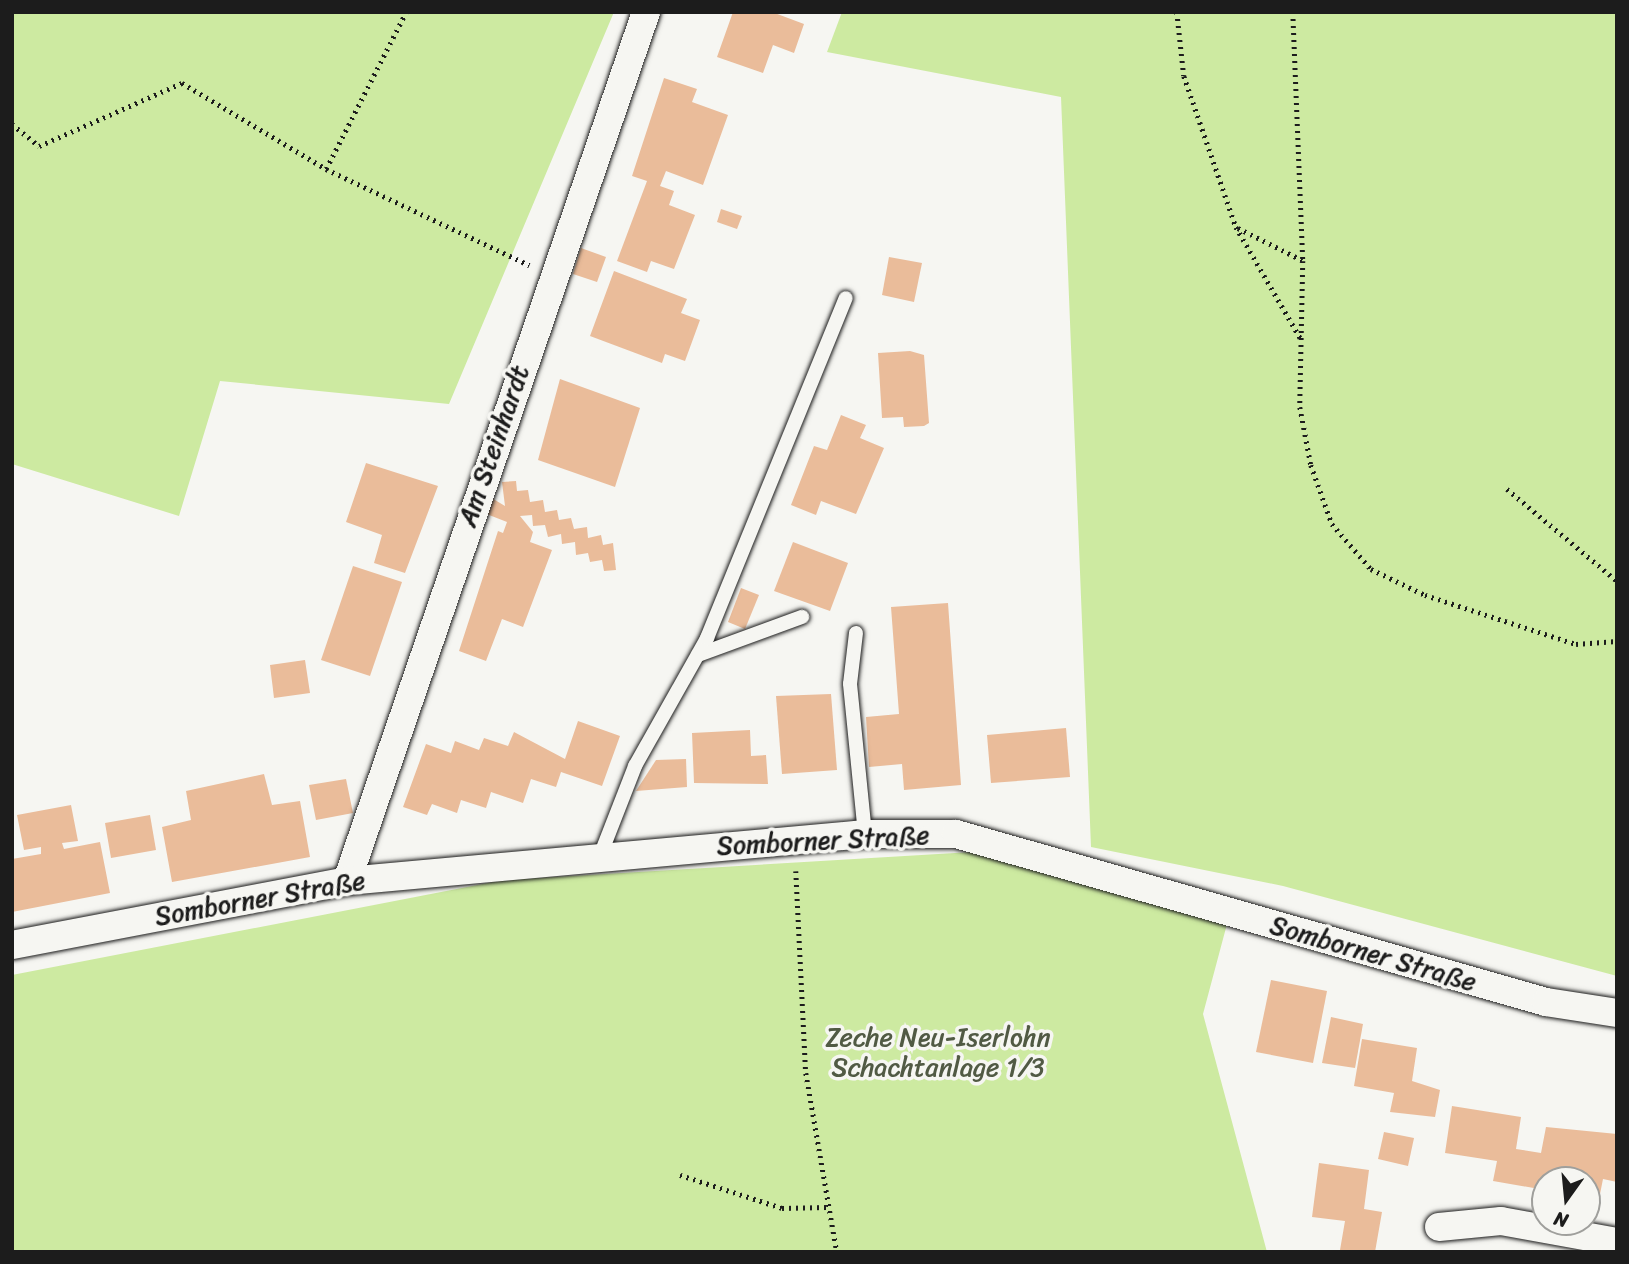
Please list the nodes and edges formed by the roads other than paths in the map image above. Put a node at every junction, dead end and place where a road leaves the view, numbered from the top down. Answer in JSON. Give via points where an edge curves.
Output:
{"nodes":[{"id":1,"x":646,"y":12,"type":"edge"},
{"id":2,"x":846,"y":298,"type":"dead end"},
{"id":3,"x":802,"y":617,"type":"dead end"},
{"id":4,"x":856,"y":633,"type":"dead end"},
{"id":5,"x":698,"y":655,"type":"junction"},
{"id":6,"x":865,"y":834,"type":"junction"},
{"id":7,"x":600,"y":856,"type":"junction"},
{"id":8,"x":347,"y":881,"type":"junction"},
{"id":9,"x":12,"y":945,"type":"edge"},
{"id":10,"x":1617,"y":1013,"type":"edge"},
{"id":11,"x":1439,"y":1227,"type":"dead end"},
{"id":12,"x":1617,"y":1242,"type":"edge"}],
"edges":[{"from":1,"to":8,"type":"street","name":"Am Steinhardt"},
{"from":2,"to":5,"type":"lane"},
{"from":3,"to":5,"type":"lane"},
{"from":4,"to":6,"type":"lane","via":[[850,684]]},
{"from":5,"to":7,"type":"lane","via":[[635,766]]},
{"from":6,"to":7,"type":"street","name":"Somborner Straße"},
{"from":6,"to":10,"type":"street","name":"Somborner Straße","via":[[988,839],[1520,995]]},
{"from":7,"to":8,"type":"street","name":"Somborner Straße"},
{"from":8,"to":9,"type":"street","name":"Somborner Straße"},
{"from":11,"to":12,"type":"street","via":[[1501,1222]]}]}
